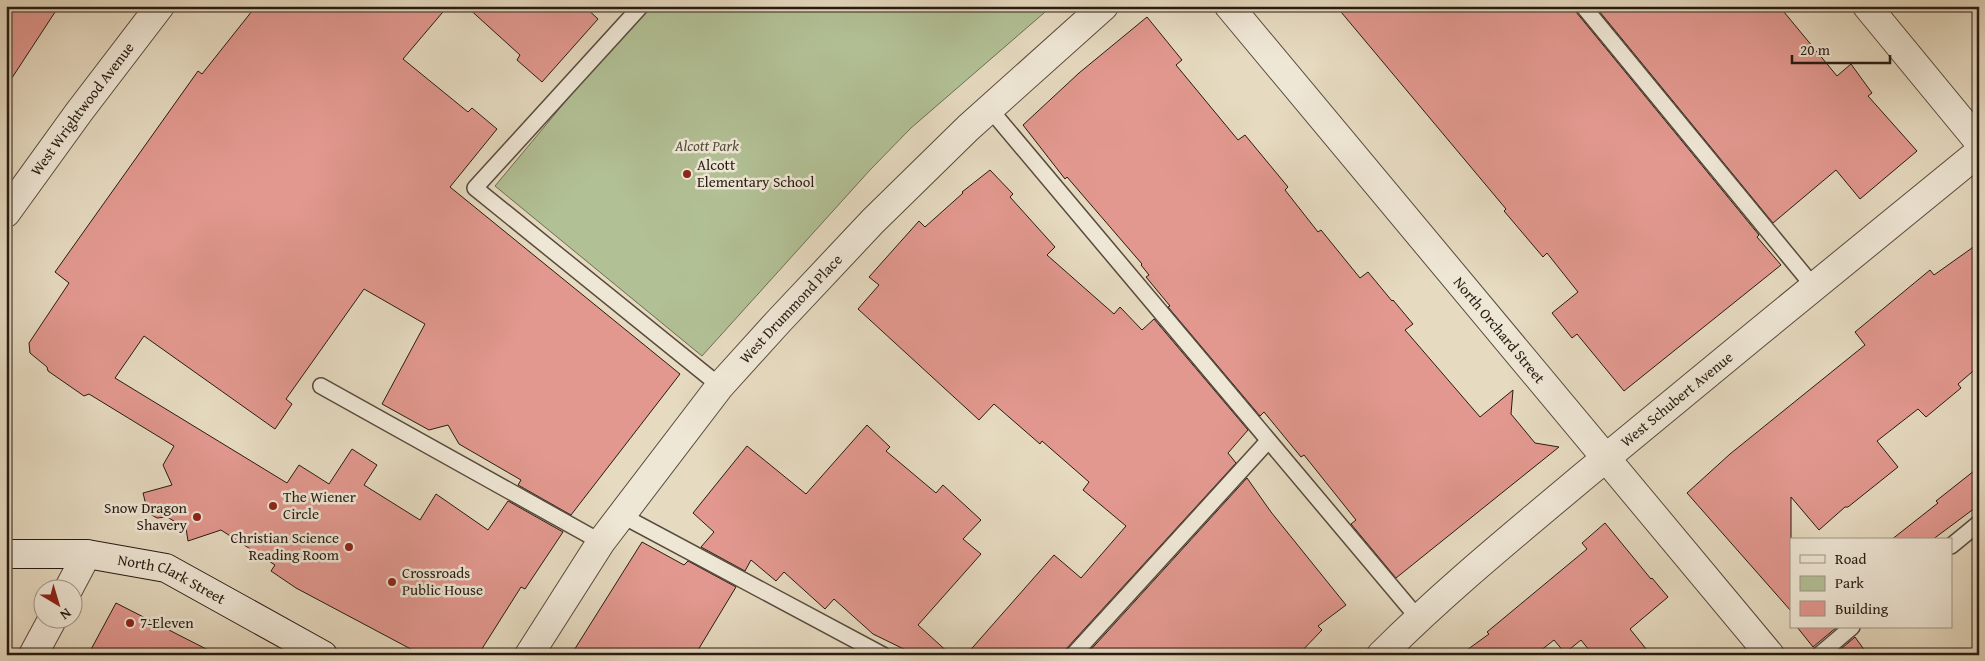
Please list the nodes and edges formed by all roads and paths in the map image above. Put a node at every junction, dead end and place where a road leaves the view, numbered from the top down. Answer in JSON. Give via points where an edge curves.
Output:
{"nodes":[{"id":1,"x":160,"y":6,"type":"edge"},
{"id":2,"x":641,"y":6,"type":"edge"},
{"id":3,"x":1104,"y":6,"type":"edge"},
{"id":4,"x":1229,"y":6,"type":"edge"},
{"id":5,"x":1583,"y":6,"type":"edge"},
{"id":6,"x":1867,"y":6,"type":"edge"},
{"id":7,"x":989,"y":108,"type":"junction"},
{"id":8,"x":1979,"y":142,"type":"edge"},
{"id":9,"x":1979,"y":152,"type":"edge"},
{"id":10,"x":6,"y":213,"type":"edge"},
{"id":11,"x":1814,"y":287,"type":"junction"},
{"id":12,"x":321,"y":386,"type":"dead end"},
{"id":13,"x":720,"y":386,"type":"junction"},
{"id":14,"x":1268,"y":441,"type":"junction"},
{"id":15,"x":1605,"y":459,"type":"junction"},
{"id":16,"x":621,"y":515,"type":"junction"},
{"id":17,"x":1979,"y":523,"type":"edge"},
{"id":18,"x":601,"y":542,"type":"junction"},
{"id":19,"x":1952,"y":545,"type":"edge"},
{"id":20,"x":6,"y":554,"type":"edge"},
{"id":21,"x":87,"y":554,"type":"junction"},
{"id":22,"x":74,"y":578,"type":"edge"},
{"id":23,"x":1418,"y":618,"type":"junction"},
{"id":24,"x":47,"y":628,"type":"edge"},
{"id":25,"x":1851,"y":628,"type":"edge"},
{"id":26,"x":33,"y":655,"type":"edge"},
{"id":27,"x":322,"y":655,"type":"edge"},
{"id":28,"x":529,"y":655,"type":"edge"},
{"id":29,"x":883,"y":655,"type":"edge"},
{"id":30,"x":1073,"y":655,"type":"edge"},
{"id":31,"x":1381,"y":655,"type":"edge"},
{"id":32,"x":1770,"y":655,"type":"edge"},
{"id":33,"x":1819,"y":655,"type":"edge"}],
"edges":[{"from":1,"to":10,"type":"street","name":"West Wrightwood Avenue"},
{"from":2,"to":13,"type":"lane","via":[[475,188]]},
{"from":3,"to":7,"type":"street","name":"West Drummond Place"},
{"from":4,"to":15,"type":"street","name":"North Orchard Street"},
{"from":5,"to":11,"type":"lane"},
{"from":6,"to":8,"type":"street"},
{"from":7,"to":13,"type":"street","name":"West Drummond Place","via":[[873,222]]},
{"from":7,"to":14,"type":"lane"},
{"from":9,"to":11,"type":"street","name":"West Schubert Avenue"},
{"from":11,"to":15,"type":"street","name":"West Schubert Avenue"},
{"from":12,"to":18,"type":"lane"},
{"from":13,"to":16,"type":"street","name":"West Drummond Place"},
{"from":14,"to":23,"type":"lane"},
{"from":14,"to":30,"type":"lane"},
{"from":15,"to":23,"type":"street","name":"West Schubert Avenue"},
{"from":15,"to":32,"type":"street","name":"North Orchard Street"},
{"from":16,"to":18,"type":"street","name":"West Drummond Place"},
{"from":16,"to":29,"type":"lane"},
{"from":17,"to":19,"type":"lane"},
{"from":18,"to":28,"type":"street","name":"West Drummond Place"},
{"from":20,"to":21,"type":"street","name":"North Clark Street"},
{"from":21,"to":22,"type":"street"},
{"from":21,"to":27,"type":"street","name":"North Clark Street","via":[[166,568]]},
{"from":23,"to":31,"type":"street","name":"West Schubert Avenue"},
{"from":24,"to":26,"type":"street"},
{"from":25,"to":33,"type":"lane"}]}
